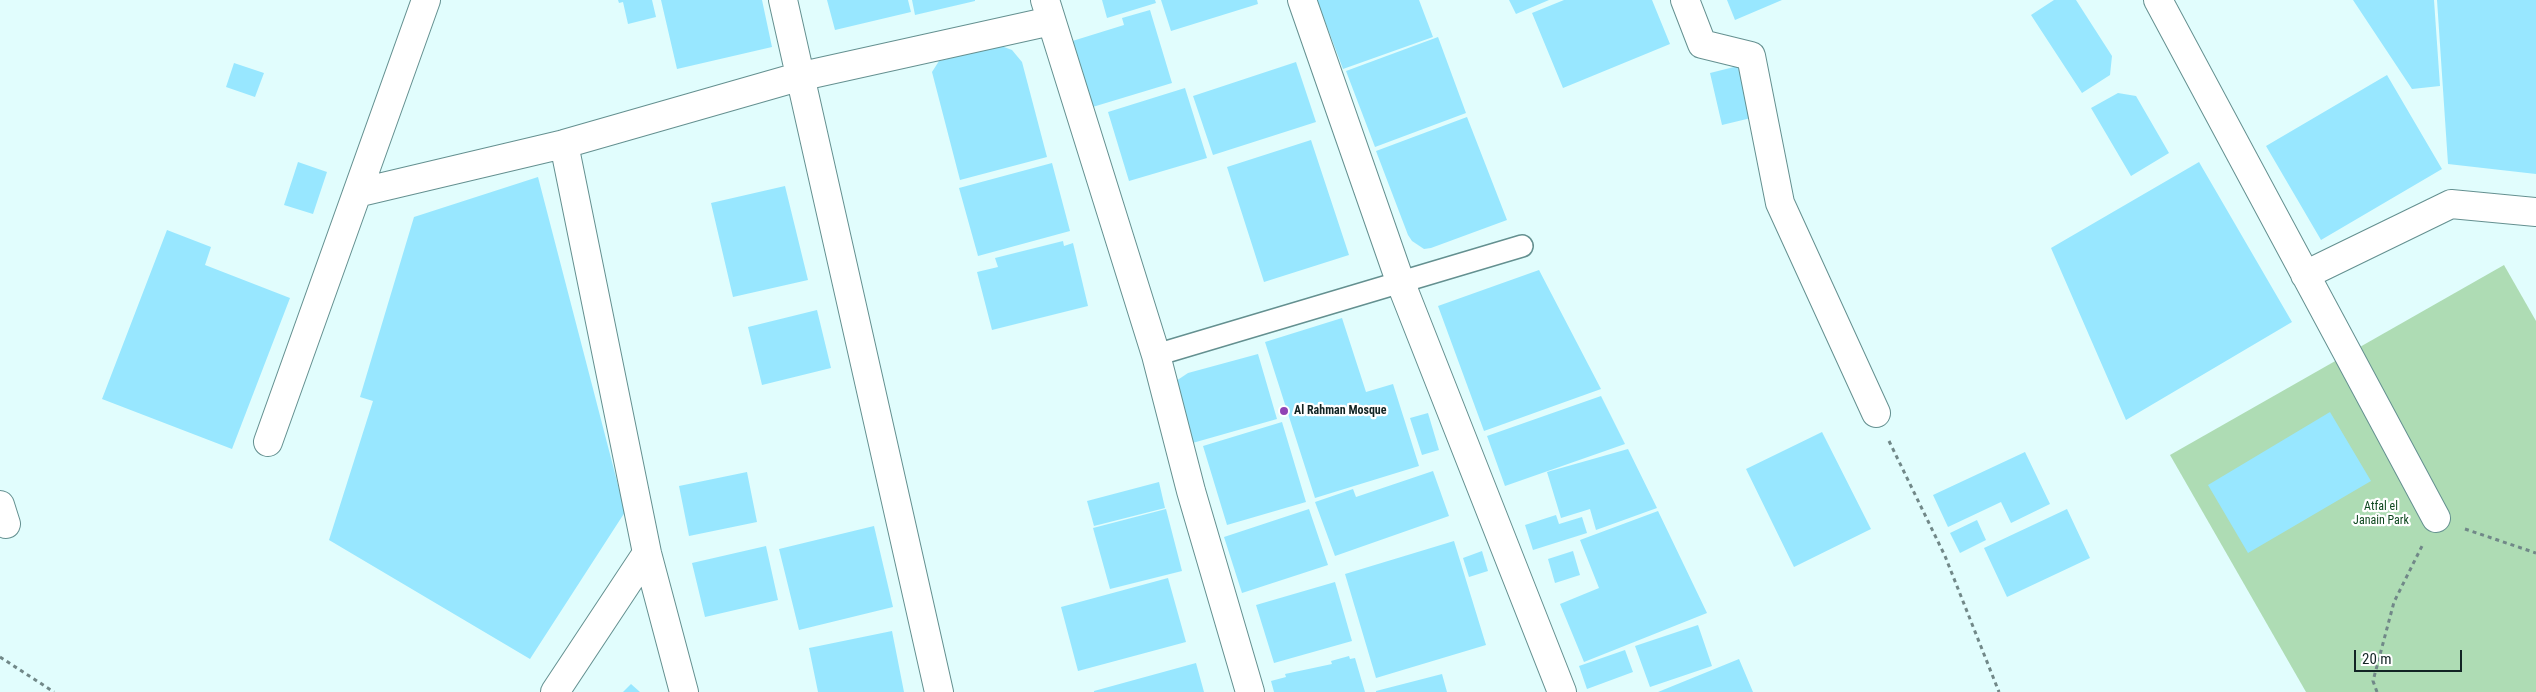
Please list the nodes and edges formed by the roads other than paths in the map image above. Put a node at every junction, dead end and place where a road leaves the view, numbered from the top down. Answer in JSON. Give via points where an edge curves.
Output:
{"nodes":[{"id":1,"x":426,"y":0,"type":"edge"},
{"id":2,"x":782,"y":0,"type":"edge"},
{"id":3,"x":1302,"y":0,"type":"edge"},
{"id":4,"x":1685,"y":0,"type":"edge"},
{"id":5,"x":2158,"y":0,"type":"edge"},
{"id":6,"x":1048,"y":10,"type":"edge"},
{"id":7,"x":798,"y":77,"type":"junction"},
{"id":8,"x":564,"y":144,"type":"junction"},
{"id":9,"x":357,"y":193,"type":"junction"},
{"id":10,"x":2536,"y":212,"type":"edge"},
{"id":11,"x":1522,"y":246,"type":"dead end"},
{"id":12,"x":2305,"y":275,"type":"junction"},
{"id":13,"x":1400,"y":281,"type":"junction"},
{"id":14,"x":1156,"y":354,"type":"junction"},
{"id":15,"x":1876,"y":413,"type":"road end"},
{"id":16,"x":268,"y":442,"type":"dead end"},
{"id":17,"x":2436,"y":518,"type":"road end"},
{"id":18,"x":647,"y":553,"type":"junction"},
{"id":19,"x":555,"y":692,"type":"edge"},
{"id":20,"x":684,"y":692,"type":"edge"},
{"id":21,"x":939,"y":692,"type":"edge"},
{"id":22,"x":1250,"y":692,"type":"edge"},
{"id":23,"x":1562,"y":692,"type":"edge"}],
"edges":[{"from":1,"to":9,"type":"street"},
{"from":2,"to":7,"type":"street"},
{"from":3,"to":13,"type":"street"},
{"from":4,"to":15,"type":"street","via":[[1702,44],[1751,56],[1780,203]]},
{"from":5,"to":12,"type":"street"},
{"from":6,"to":7,"type":"street"},
{"from":6,"to":14,"type":"street"},
{"from":7,"to":8,"type":"street"},
{"from":7,"to":21,"type":"street"},
{"from":8,"to":9,"type":"street"},
{"from":8,"to":18,"type":"street"},
{"from":9,"to":16,"type":"street"},
{"from":10,"to":12,"type":"street","via":[[2450,204]]},
{"from":11,"to":13,"type":"lane"},
{"from":12,"to":17,"type":"street"},
{"from":13,"to":14,"type":"lane"},
{"from":13,"to":23,"type":"street"},
{"from":14,"to":22,"type":"street","via":[[1191,491]]},
{"from":18,"to":19,"type":"street"},
{"from":18,"to":20,"type":"street"}]}
